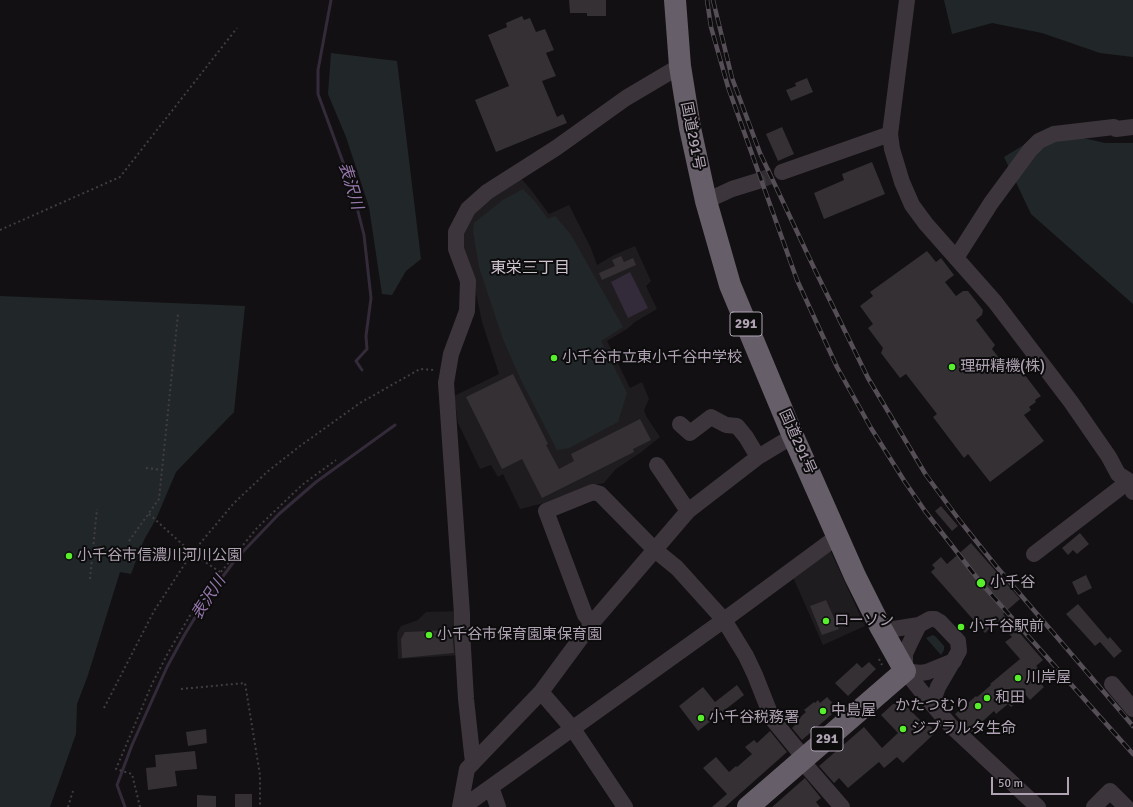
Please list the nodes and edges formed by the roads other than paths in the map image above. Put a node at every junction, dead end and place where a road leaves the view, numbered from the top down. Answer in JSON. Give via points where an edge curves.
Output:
{"nodes":[{"id":1,"x":675,"y":0,"type":"edge"},
{"id":2,"x":908,"y":0,"type":"edge"},
{"id":3,"x":680,"y":66,"type":"junction"},
{"id":4,"x":1133,"y":127,"type":"edge"},
{"id":5,"x":890,"y":134,"type":"junction"},
{"id":6,"x":782,"y":172,"type":"tunnel mouth"},
{"id":7,"x":758,"y":181,"type":"tunnel mouth"},
{"id":8,"x":706,"y":201,"type":"junction"},
{"id":9,"x":956,"y":258,"type":"junction"},
{"id":10,"x":680,"y":424,"type":"dead end"},
{"id":11,"x":793,"y":436,"type":"junction"},
{"id":12,"x":758,"y":457,"type":"junction"},
{"id":13,"x":657,"y":465,"type":"dead end"},
{"id":14,"x":1131,"y":486,"type":"edge"},
{"id":15,"x":688,"y":511,"type":"junction"},
{"id":16,"x":838,"y":536,"type":"junction"},
{"id":17,"x":655,"y":550,"type":"junction"},
{"id":18,"x":1034,"y":554,"type":"dead end"},
{"id":19,"x":724,"y":620,"type":"junction"},
{"id":20,"x":592,"y":623,"type":"junction"},
{"id":21,"x":919,"y":625,"type":"junction"},
{"id":22,"x":881,"y":628,"type":"junction"},
{"id":23,"x":910,"y":643,"type":"junction"},
{"id":24,"x":947,"y":664,"type":"junction"},
{"id":25,"x":905,"y":671,"type":"junction"},
{"id":26,"x":1112,"y":684,"type":"dead end"},
{"id":27,"x":541,"y":692,"type":"junction"},
{"id":28,"x":937,"y":709,"type":"junction"},
{"id":29,"x":1133,"y":709,"type":"edge"},
{"id":30,"x":573,"y":729,"type":"junction"},
{"id":31,"x":804,"y":760,"type":"junction"},
{"id":32,"x":473,"y":763,"type":"junction"},
{"id":33,"x":490,"y":787,"type":"junction"},
{"id":34,"x":1031,"y":805,"type":"edge"},
{"id":35,"x":462,"y":807,"type":"edge"},
{"id":36,"x":498,"y":807,"type":"edge"},
{"id":37,"x":625,"y":807,"type":"edge"},
{"id":38,"x":748,"y":807,"type":"edge"},
{"id":39,"x":842,"y":807,"type":"edge"},
{"id":40,"x":1094,"y":807,"type":"edge"},
{"id":41,"x":1126,"y":807,"type":"edge"}],
"edges":[{"from":1,"to":3,"type":"highway","name":"国道291号","number":"291"},
{"from":2,"to":5,"type":"street"},
{"from":3,"to":8,"type":"highway","name":"国道291号","number":"291"},
{"from":3,"to":32,"type":"street","via":[[626,98],[556,148],[486,192],[468,209],[456,232],[456,249],[468,280],[466,310],[451,354],[446,383],[466,699]]},
{"from":4,"to":9,"type":"street","via":[[1054,134],[1039,141],[991,203]]},
{"from":5,"to":6,"type":"street"},
{"from":5,"to":9,"type":"street","via":[[892,149],[912,205]]},
{"from":7,"to":8,"type":"street"},
{"from":8,"to":11,"type":"highway","name":"国道291号","number":"291","via":[[730,285]]},
{"from":9,"to":14,"type":"street","via":[[995,302],[1067,396],[1118,474]]},
{"from":10,"to":12,"type":"street","via":[[690,433],[711,418],[726,426],[737,426]]},
{"from":11,"to":12,"type":"street"},
{"from":11,"to":16,"type":"highway","name":"国道291号","number":"291"},
{"from":12,"to":15,"type":"street"},
{"from":13,"to":15,"type":"street"},
{"from":14,"to":18,"type":"street"},
{"from":15,"to":17,"type":"street"},
{"from":16,"to":19,"type":"street"},
{"from":16,"to":22,"type":"highway","name":"国道291号","number":"291"},
{"from":17,"to":19,"type":"street","via":[[677,568]]},
{"from":17,"to":20,"type":"street"},
{"from":17,"to":20,"type":"street","via":[[600,494],[592,492],[546,511],[585,615]]},
{"from":19,"to":30,"type":"street"},
{"from":19,"to":31,"type":"street","via":[[746,656],[774,720]]},
{"from":20,"to":27,"type":"street"},
{"from":21,"to":22,"type":"street","via":[[894,629]]},
{"from":21,"to":23,"type":"street"},
{"from":21,"to":24,"type":"street","via":[[935,619],[958,641],[959,651]]},
{"from":22,"to":25,"type":"highway","name":"国道291号","number":"291"},
{"from":23,"to":24,"type":"street","via":[[911,652],[926,666]]},
{"from":23,"to":25,"type":"street","via":[[905,654]]},
{"from":24,"to":25,"type":"street","via":[[928,672]]},
{"from":24,"to":28,"type":"street","via":[[936,695]]},
{"from":25,"to":28,"type":"street"},
{"from":25,"to":31,"type":"highway","number":"291"},
{"from":26,"to":29,"type":"street"},
{"from":27,"to":30,"type":"street"},
{"from":27,"to":32,"type":"street"},
{"from":28,"to":34,"type":"street"},
{"from":30,"to":33,"type":"street"},
{"from":30,"to":37,"type":"street"},
{"from":31,"to":38,"type":"highway","number":"291"},
{"from":31,"to":39,"type":"street"},
{"from":32,"to":35,"type":"street","via":[[467,770]]},
{"from":33,"to":35,"type":"street"},
{"from":33,"to":36,"type":"street"},
{"from":40,"to":41,"type":"street","via":[[1110,791]]}]}
